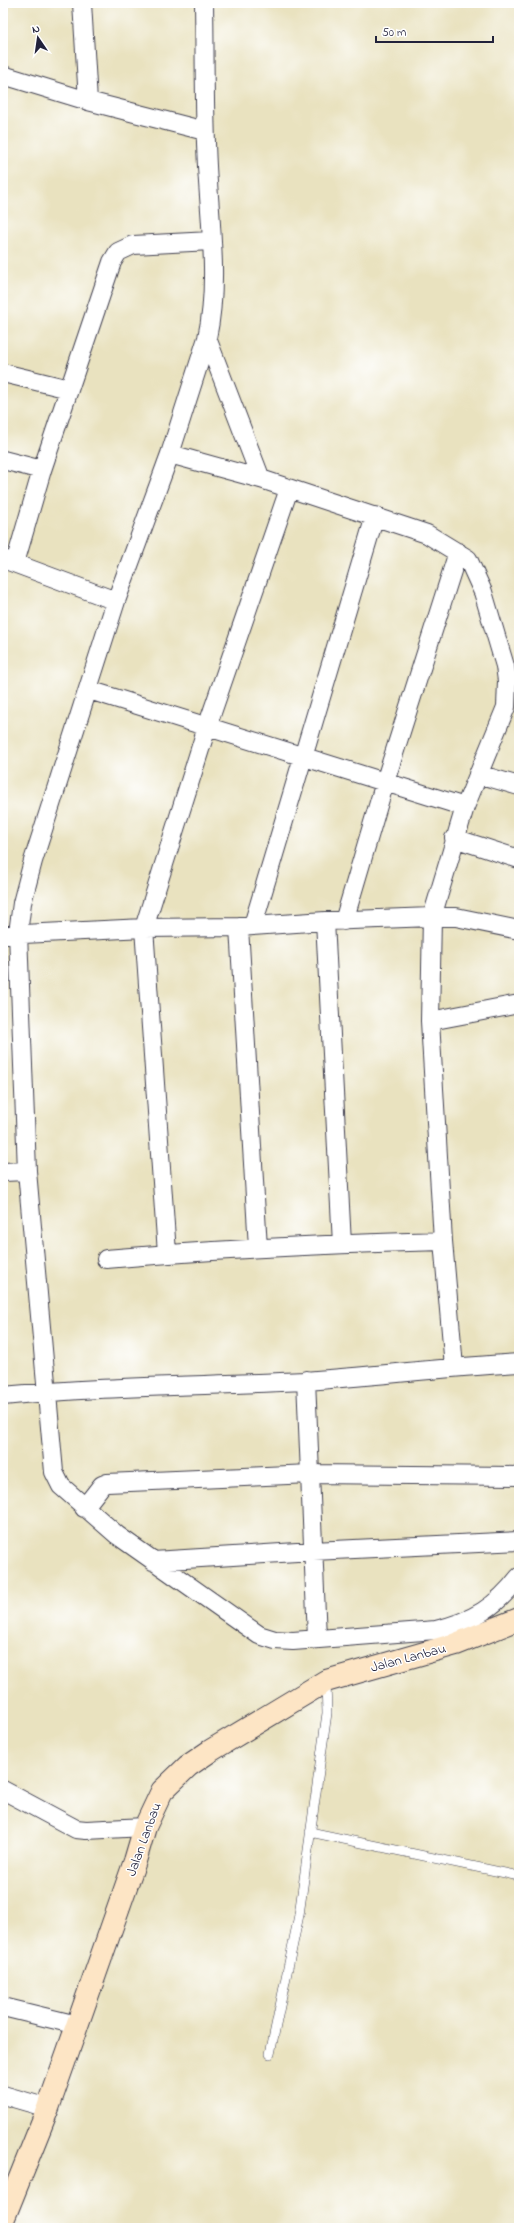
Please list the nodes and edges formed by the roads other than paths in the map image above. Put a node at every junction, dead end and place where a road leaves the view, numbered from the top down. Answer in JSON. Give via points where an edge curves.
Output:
{"nodes":[{"id":1,"x":82,"y":3,"type":"edge"},
{"id":2,"x":204,"y":3,"type":"edge"},
{"id":3,"x":3,"y":75,"type":"edge"},
{"id":4,"x":88,"y":101,"type":"junction"},
{"id":5,"x":205,"y":131,"type":"junction"},
{"id":6,"x":211,"y":241,"type":"junction"},
{"id":7,"x":207,"y":338,"type":"junction"},
{"id":8,"x":3,"y":373,"type":"edge"},
{"id":9,"x":68,"y":389,"type":"junction"},
{"id":10,"x":170,"y":454,"type":"junction"},
{"id":11,"x":3,"y":460,"type":"edge"},
{"id":12,"x":42,"y":470,"type":"junction"},
{"id":13,"x":261,"y":479,"type":"junction"},
{"id":14,"x":289,"y":489,"type":"junction"},
{"id":15,"x":375,"y":516,"type":"junction"},
{"id":16,"x":458,"y":552,"type":"junction"},
{"id":17,"x":9,"y":561,"type":"edge"},
{"id":18,"x":116,"y":601,"type":"junction"},
{"id":19,"x":89,"y":690,"type":"junction"},
{"id":20,"x":512,"y":709,"type":"edge"},
{"id":21,"x":207,"y":727,"type":"junction"},
{"id":22,"x":304,"y":756,"type":"junction"},
{"id":23,"x":478,"y":774,"type":"junction"},
{"id":24,"x":386,"y":782,"type":"junction"},
{"id":25,"x":519,"y":786,"type":"edge"},
{"id":26,"x":465,"y":807,"type":"junction"},
{"id":27,"x":454,"y":838,"type":"junction"},
{"id":28,"x":519,"y":859,"type":"edge"},
{"id":29,"x":432,"y":917,"type":"junction"},
{"id":30,"x":344,"y":920,"type":"junction"},
{"id":31,"x":325,"y":921,"type":"junction"},
{"id":32,"x":246,"y":926,"type":"junction"},
{"id":33,"x":144,"y":928,"type":"junction"},
{"id":34,"x":519,"y":930,"type":"edge"},
{"id":35,"x":10,"y":934,"type":"edge"},
{"id":36,"x":519,"y":1004,"type":"edge"},
{"id":37,"x":430,"y":1021,"type":"junction"},
{"id":38,"x":3,"y":1172,"type":"edge"},
{"id":39,"x":27,"y":1172,"type":"junction"},
{"id":40,"x":443,"y":1241,"type":"junction"},
{"id":41,"x":342,"y":1244,"type":"junction"},
{"id":42,"x":258,"y":1248,"type":"junction"},
{"id":43,"x":166,"y":1254,"type":"junction"},
{"id":44,"x":106,"y":1259,"type":"dead end"},
{"id":45,"x":519,"y":1363,"type":"edge"},
{"id":46,"x":454,"y":1367,"type":"junction"},
{"id":47,"x":306,"y":1380,"type":"junction"},
{"id":48,"x":47,"y":1391,"type":"junction"},
{"id":49,"x":3,"y":1396,"type":"edge"},
{"id":50,"x":310,"y":1474,"type":"junction"},
{"id":51,"x":519,"y":1476,"type":"edge"},
{"id":52,"x":84,"y":1508,"type":"junction"},
{"id":53,"x":519,"y":1541,"type":"edge"},
{"id":54,"x":313,"y":1551,"type":"junction"},
{"id":55,"x":153,"y":1561,"type":"junction"},
{"id":56,"x":519,"y":1577,"type":"edge"},
{"id":57,"x":518,"y":1624,"type":"edge"},
{"id":58,"x":317,"y":1638,"type":"junction"},
{"id":59,"x":326,"y":1681,"type":"junction"},
{"id":60,"x":3,"y":1790,"type":"edge"},
{"id":61,"x":145,"y":1827,"type":"junction"},
{"id":62,"x":310,"y":1832,"type":"junction"},
{"id":63,"x":519,"y":1876,"type":"edge"},
{"id":64,"x":3,"y":2007,"type":"edge"},
{"id":65,"x":77,"y":2025,"type":"junction"},
{"id":66,"x":270,"y":2054,"type":"dead end"},
{"id":67,"x":3,"y":2095,"type":"edge"},
{"id":68,"x":48,"y":2108,"type":"junction"},
{"id":69,"x":3,"y":2220,"type":"edge"}],
"edges":[{"from":1,"to":4,"type":"street"},
{"from":2,"to":5,"type":"street"},
{"from":3,"to":4,"type":"street"},
{"from":4,"to":5,"type":"street"},
{"from":5,"to":6,"type":"street"},
{"from":6,"to":7,"type":"street","via":[[213,299]]},
{"from":6,"to":9,"type":"street","via":[[133,245],[118,252],[112,262]]},
{"from":7,"to":10,"type":"street"},
{"from":7,"to":13,"type":"street"},
{"from":8,"to":9,"type":"street"},
{"from":9,"to":12,"type":"street"},
{"from":10,"to":13,"type":"street"},
{"from":10,"to":18,"type":"street"},
{"from":11,"to":12,"type":"street"},
{"from":12,"to":17,"type":"street"},
{"from":13,"to":14,"type":"street"},
{"from":14,"to":15,"type":"street"},
{"from":14,"to":21,"type":"street"},
{"from":15,"to":16,"type":"street","via":[[427,534]]},
{"from":15,"to":22,"type":"street"},
{"from":16,"to":20,"type":"street","via":[[468,559],[486,599],[505,666]]},
{"from":16,"to":24,"type":"street"},
{"from":17,"to":18,"type":"street"},
{"from":18,"to":19,"type":"street"},
{"from":19,"to":21,"type":"street"},
{"from":19,"to":35,"type":"street"},
{"from":20,"to":23,"type":"street"},
{"from":21,"to":22,"type":"street"},
{"from":21,"to":33,"type":"street"},
{"from":22,"to":24,"type":"street"},
{"from":22,"to":32,"type":"street"},
{"from":23,"to":25,"type":"street"},
{"from":23,"to":26,"type":"street"},
{"from":24,"to":26,"type":"street"},
{"from":24,"to":30,"type":"street"},
{"from":26,"to":27,"type":"street"},
{"from":27,"to":28,"type":"street"},
{"from":27,"to":29,"type":"street"},
{"from":29,"to":30,"type":"street"},
{"from":29,"to":34,"type":"street","via":[[456,917]]},
{"from":29,"to":37,"type":"street"},
{"from":30,"to":31,"type":"street"},
{"from":31,"to":32,"type":"street"},
{"from":31,"to":41,"type":"street"},
{"from":32,"to":33,"type":"street"},
{"from":32,"to":42,"type":"street"},
{"from":33,"to":35,"type":"street"},
{"from":33,"to":43,"type":"street"},
{"from":35,"to":39,"type":"street"},
{"from":36,"to":37,"type":"street"},
{"from":37,"to":40,"type":"street"},
{"from":38,"to":39,"type":"street"},
{"from":39,"to":48,"type":"street"},
{"from":40,"to":41,"type":"street"},
{"from":40,"to":46,"type":"street"},
{"from":41,"to":42,"type":"street"},
{"from":42,"to":43,"type":"street"},
{"from":43,"to":44,"type":"street"},
{"from":45,"to":46,"type":"street"},
{"from":46,"to":47,"type":"street"},
{"from":47,"to":48,"type":"street"},
{"from":47,"to":50,"type":"street"},
{"from":48,"to":49,"type":"street"},
{"from":48,"to":52,"type":"street","via":[[54,1472],[61,1486]]},
{"from":50,"to":51,"type":"street"},
{"from":50,"to":52,"type":"street","via":[[107,1482]]},
{"from":50,"to":54,"type":"street"},
{"from":52,"to":55,"type":"street"},
{"from":53,"to":54,"type":"street"},
{"from":54,"to":55,"type":"street"},
{"from":54,"to":58,"type":"street"},
{"from":55,"to":58,"type":"street","via":[[259,1635],[275,1640],[293,1641]]},
{"from":56,"to":58,"type":"street","via":[[507,1593],[486,1610],[458,1625],[436,1630]]},
{"from":57,"to":59,"type":"street","name":"Jalan Lanbau"},
{"from":59,"to":61,"type":"street","name":"Jalan Lanbau","via":[[188,1766],[162,1791]]},
{"from":59,"to":62,"type":"lane","via":[[327,1713]]},
{"from":60,"to":61,"type":"street","via":[[76,1829]]},
{"from":61,"to":65,"type":"street","name":"Jalan Lanbau"},
{"from":62,"to":63,"type":"lane"},
{"from":62,"to":66,"type":"lane","via":[[299,1915]]},
{"from":64,"to":65,"type":"street"},
{"from":65,"to":68,"type":"street","name":"Jalan Lanbau"},
{"from":67,"to":68,"type":"street"},
{"from":68,"to":69,"type":"street","name":"Jalan Lanbau"}]}
